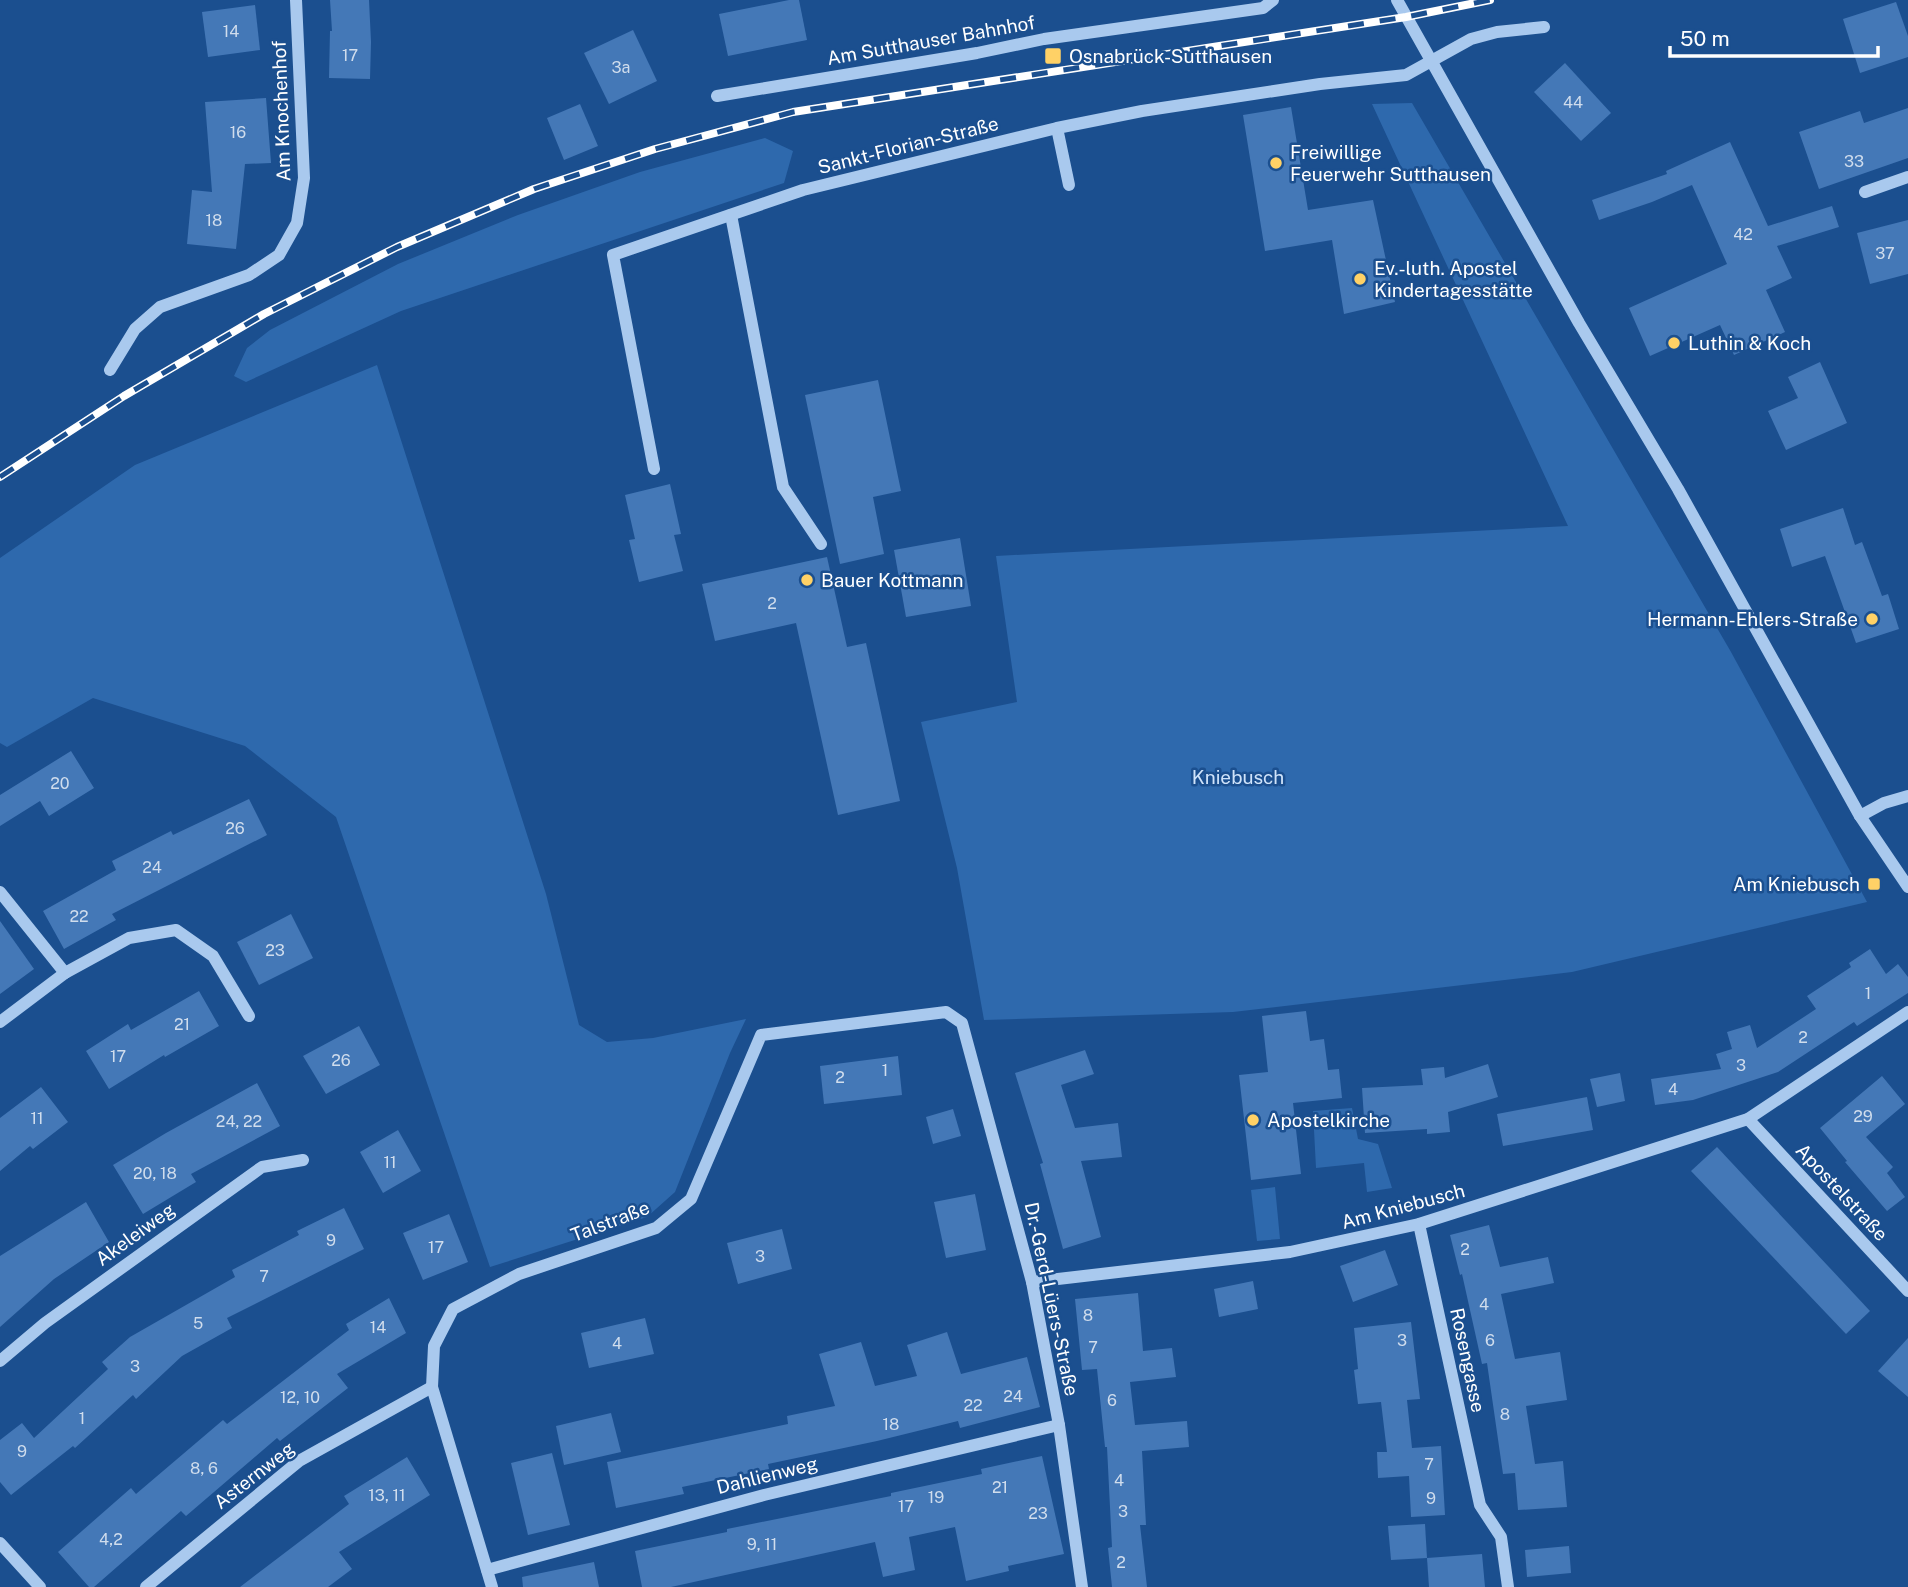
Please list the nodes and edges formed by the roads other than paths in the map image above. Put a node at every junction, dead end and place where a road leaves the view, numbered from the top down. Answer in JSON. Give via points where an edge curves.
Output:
{"nodes":[{"id":1,"x":296,"y":0,"type":"edge"},
{"id":2,"x":1273,"y":0,"type":"edge"},
{"id":3,"x":1396,"y":0,"type":"edge"},
{"id":4,"x":1544,"y":27,"type":"dead end"},
{"id":5,"x":1432,"y":62,"type":"junction"},
{"id":6,"x":717,"y":96,"type":"dead end"},
{"id":7,"x":1057,"y":128,"type":"junction"},
{"id":8,"x":1908,"y":177,"type":"edge"},
{"id":9,"x":1069,"y":185,"type":"dead end"},
{"id":10,"x":1865,"y":192,"type":"dead end"},
{"id":11,"x":731,"y":215,"type":"junction"},
{"id":12,"x":110,"y":370,"type":"dead end"},
{"id":13,"x":654,"y":469,"type":"dead end"},
{"id":14,"x":821,"y":544,"type":"dead end"},
{"id":15,"x":1908,"y":796,"type":"edge"},
{"id":16,"x":1860,"y":816,"type":"junction"},
{"id":17,"x":1908,"y":887,"type":"edge"},
{"id":18,"x":0,"y":892,"type":"edge"},
{"id":19,"x":65,"y":973,"type":"junction"},
{"id":20,"x":1908,"y":1012,"type":"edge"},
{"id":21,"x":249,"y":1016,"type":"dead end"},
{"id":22,"x":0,"y":1022,"type":"edge"},
{"id":23,"x":962,"y":1023,"type":"joint"},
{"id":24,"x":1748,"y":1119,"type":"junction"},
{"id":25,"x":303,"y":1160,"type":"dead end"},
{"id":26,"x":1419,"y":1224,"type":"junction"},
{"id":27,"x":1032,"y":1282,"type":"junction"},
{"id":28,"x":1908,"y":1292,"type":"edge"},
{"id":29,"x":0,"y":1361,"type":"edge"},
{"id":30,"x":432,"y":1387,"type":"junction"},
{"id":31,"x":1059,"y":1425,"type":"junction"},
{"id":32,"x":0,"y":1543,"type":"edge"},
{"id":33,"x":487,"y":1570,"type":"junction"},
{"id":34,"x":40,"y":1587,"type":"edge"},
{"id":35,"x":146,"y":1587,"type":"edge"},
{"id":36,"x":492,"y":1587,"type":"edge"},
{"id":37,"x":1082,"y":1587,"type":"edge"},
{"id":38,"x":1508,"y":1587,"type":"edge"}],
"edges":[{"from":1,"to":12,"type":"street","name":"Am Knochenhof","via":[[304,177],[297,223],[279,255],[249,275],[160,307],[135,329]]},
{"from":2,"to":6,"type":"street","name":"Am Sutthauser Bahnhof","via":[[1263,8],[1044,39]]},
{"from":3,"to":5,"type":"street"},
{"from":4,"to":5,"type":"street","name":"Sankt-Florian-Straße","via":[[1471,39]]},
{"from":5,"to":7,"type":"street","name":"Sankt-Florian-Straße","via":[[1406,75],[1227,97]]},
{"from":5,"to":16,"type":"street"},
{"from":7,"to":9,"type":"street"},
{"from":7,"to":11,"type":"street","name":"Sankt-Florian-Straße","via":[[803,190]]},
{"from":8,"to":10,"type":"street"},
{"from":11,"to":13,"type":"street","name":"Sankt-Florian-Straße","via":[[613,255]]},
{"from":11,"to":14,"type":"street","via":[[783,487]]},
{"from":15,"to":16,"type":"street"},
{"from":16,"to":17,"type":"street"},
{"from":18,"to":19,"type":"street"},
{"from":19,"to":21,"type":"street","via":[[129,938],[176,930],[213,956]]},
{"from":19,"to":22,"type":"street"},
{"from":20,"to":24,"type":"street","name":"Am Kniebusch"},
{"from":23,"to":27,"type":"street","name":"Dr.-Gerd-Lüers-Straße"},
{"from":23,"to":30,"type":"street","name":"Talstraße","via":[[946,1012],[761,1035],[691,1199],[656,1228],[519,1274],[453,1310],[434,1346]]},
{"from":24,"to":26,"type":"street","name":"Am Kniebusch"},
{"from":24,"to":28,"type":"street","name":"Apostelstraße"},
{"from":25,"to":29,"type":"street","name":"Akeleiweg","via":[[262,1167],[45,1323]]},
{"from":26,"to":27,"type":"street","name":"Am Kniebusch","via":[[1290,1251]]},
{"from":26,"to":38,"type":"street","name":"Rosengasse","via":[[1480,1504],[1501,1537]]},
{"from":27,"to":31,"type":"street","name":"Dr.-Gerd-Lüers-Straße"},
{"from":30,"to":33,"type":"street","name":"Talstraße"},
{"from":30,"to":35,"type":"street","name":"Asternweg","via":[[299,1461]]},
{"from":31,"to":33,"type":"street","name":"Dahlienweg","via":[[764,1495]]},
{"from":31,"to":37,"type":"street","name":"Dr.-Gerd-Lüers-Straße"},
{"from":32,"to":34,"type":"street"},
{"from":33,"to":36,"type":"street","name":"Talstraße"}]}
